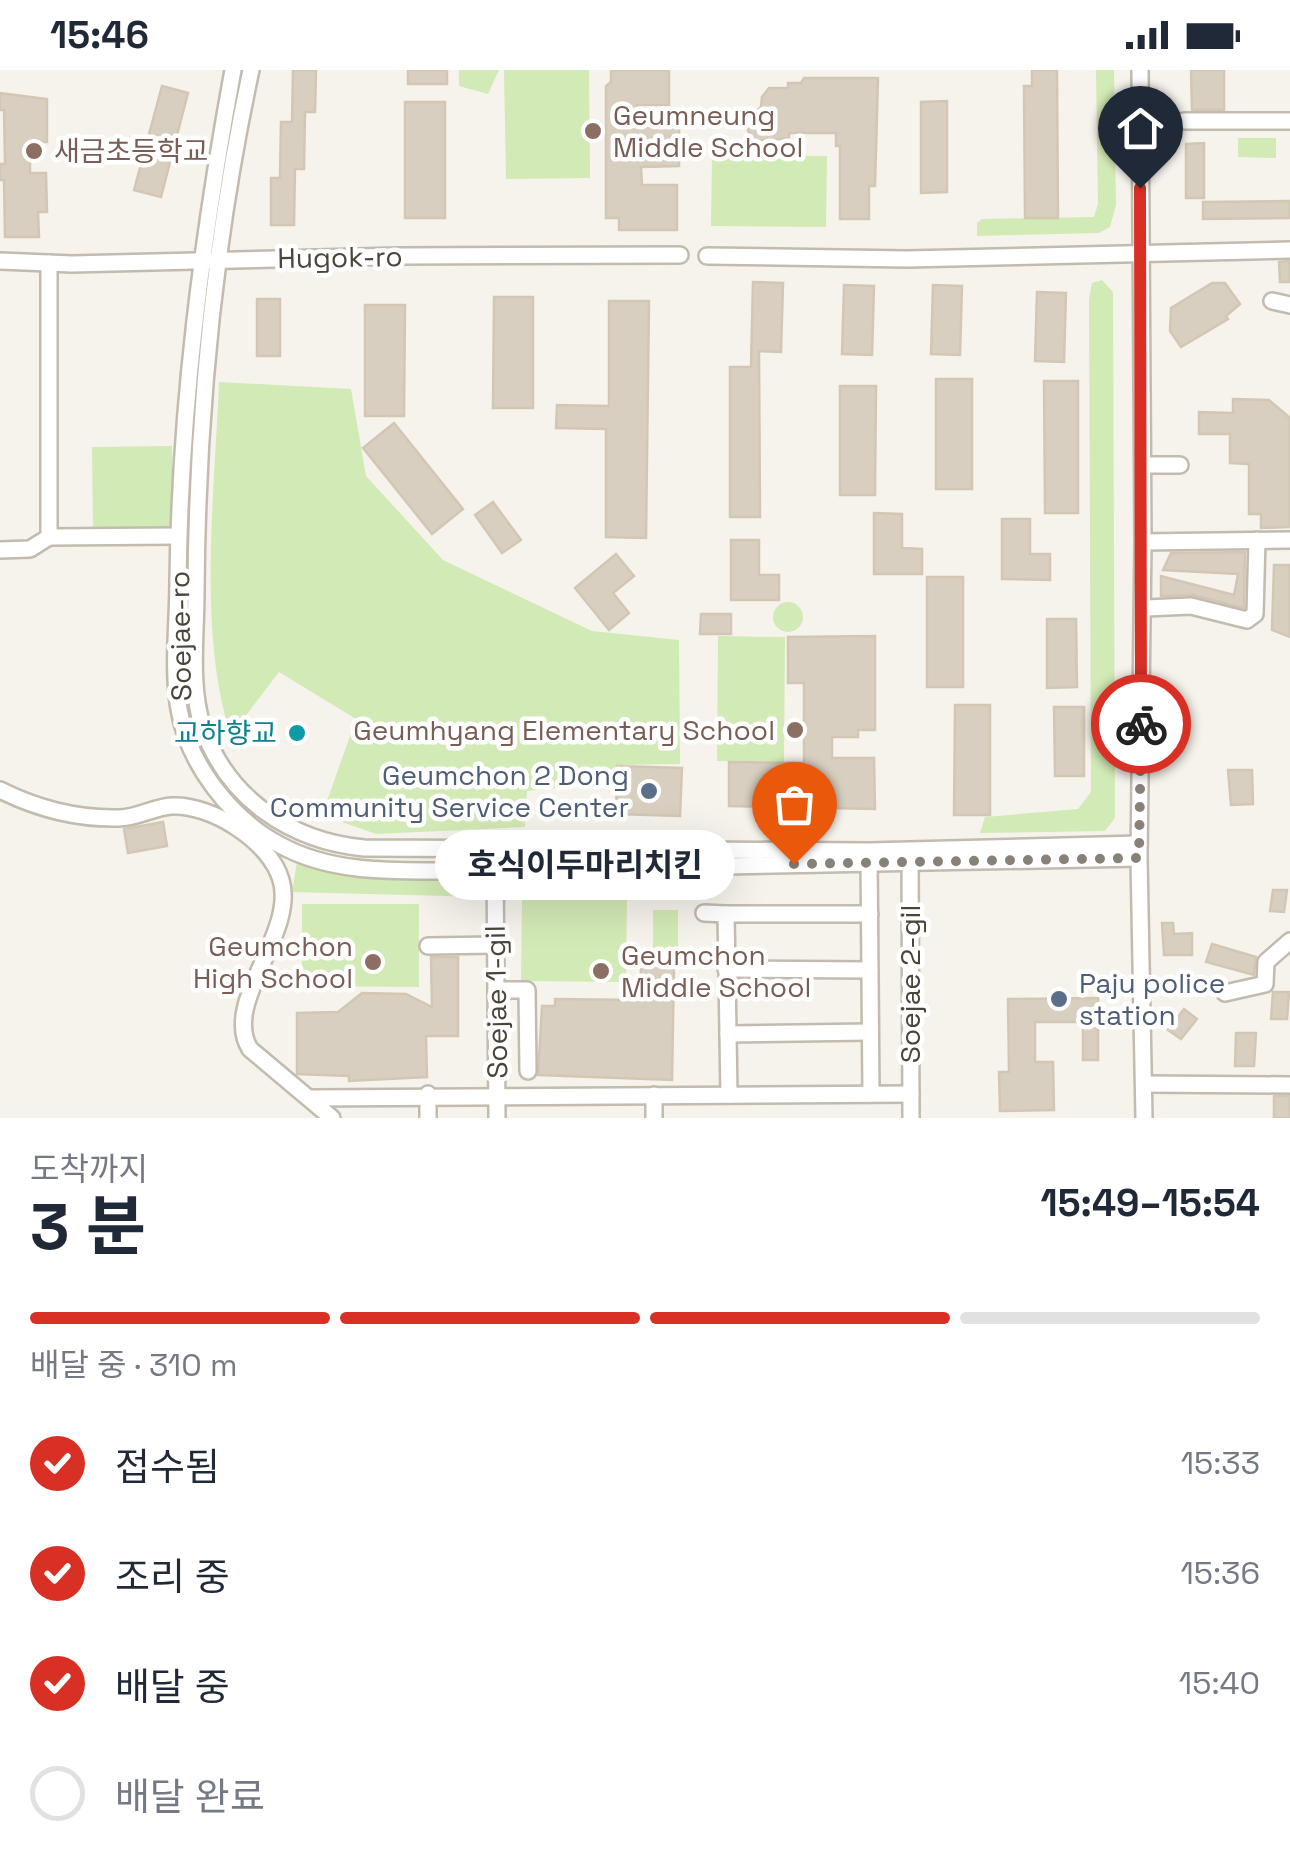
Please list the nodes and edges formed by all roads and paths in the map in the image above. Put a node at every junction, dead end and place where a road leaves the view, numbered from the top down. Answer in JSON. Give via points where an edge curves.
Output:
{"nodes":[{"id":1,"x":234,"y":70,"type":"edge"},
{"id":2,"x":251,"y":70,"type":"edge"},
{"id":3,"x":1140,"y":70,"type":"edge"},
{"id":4,"x":1290,"y":120,"type":"edge"},
{"id":5,"x":1184,"y":121,"type":"dead end"},
{"id":6,"x":1290,"y":250,"type":"edge"},
{"id":7,"x":1140,"y":255,"type":"junction"},
{"id":8,"x":680,"y":256,"type":"dead end"},
{"id":9,"x":707,"y":256,"type":"dead end"},
{"id":10,"x":0,"y":260,"type":"edge"},
{"id":11,"x":217,"y":260,"type":"junction"},
{"id":12,"x":200,"y":261,"type":"junction"},
{"id":13,"x":49,"y":263,"type":"junction"},
{"id":14,"x":1272,"y":301,"type":"dead end"},
{"id":15,"x":1290,"y":305,"type":"edge"},
{"id":16,"x":1142,"y":465,"type":"junction"},
{"id":17,"x":1180,"y":466,"type":"dead end"},
{"id":18,"x":178,"y":536,"type":"junction"},
{"id":19,"x":48,"y":537,"type":"junction"},
{"id":20,"x":1258,"y":540,"type":"junction"},
{"id":21,"x":1290,"y":540,"type":"edge"},
{"id":22,"x":1143,"y":542,"type":"junction"},
{"id":23,"x":0,"y":550,"type":"edge"},
{"id":24,"x":1146,"y":608,"type":"dead end"},
{"id":25,"x":0,"y":790,"type":"edge"},
{"id":26,"x":495,"y":850,"type":"junction"},
{"id":27,"x":1139,"y":851,"type":"junction"},
{"id":28,"x":910,"y":856,"type":"junction"},
{"id":29,"x":869,"y":857,"type":"junction"},
{"id":30,"x":495,"y":871,"type":"junction"},
{"id":31,"x":704,"y":913,"type":"dead end"},
{"id":32,"x":726,"y":914,"type":"junction"},
{"id":33,"x":870,"y":914,"type":"junction"},
{"id":34,"x":1290,"y":942,"type":"edge"},
{"id":35,"x":428,"y":946,"type":"dead end"},
{"id":36,"x":496,"y":946,"type":"junction"},
{"id":37,"x":726,"y":969,"type":"junction"},
{"id":38,"x":870,"y":970,"type":"junction"},
{"id":39,"x":496,"y":990,"type":"junction"},
{"id":40,"x":1225,"y":993,"type":"dead end"},
{"id":41,"x":870,"y":1032,"type":"junction"},
{"id":42,"x":728,"y":1034,"type":"junction"},
{"id":43,"x":528,"y":1070,"type":"dead end"},
{"id":44,"x":1144,"y":1084,"type":"junction"},
{"id":45,"x":1290,"y":1085,"type":"edge"},
{"id":46,"x":428,"y":1094,"type":"junction"},
{"id":47,"x":497,"y":1094,"type":"junction"},
{"id":48,"x":871,"y":1094,"type":"junction"},
{"id":49,"x":911,"y":1094,"type":"junction"},
{"id":50,"x":654,"y":1095,"type":"junction"},
{"id":51,"x":729,"y":1095,"type":"junction"},
{"id":52,"x":312,"y":1098,"type":"junction"},
{"id":53,"x":332,"y":1118,"type":"edge"},
{"id":54,"x":428,"y":1118,"type":"edge"},
{"id":55,"x":497,"y":1118,"type":"edge"},
{"id":56,"x":654,"y":1118,"type":"edge"},
{"id":57,"x":911,"y":1118,"type":"edge"},
{"id":58,"x":1144,"y":1118,"type":"edge"}],
"edges":[{"from":1,"to":12,"type":"street","name":"Soejae-ro"},
{"from":2,"to":11,"type":"street"},
{"from":3,"to":7,"type":"street"},
{"from":4,"to":5,"type":"street"},
{"from":6,"to":7,"type":"street"},
{"from":7,"to":9,"type":"street"},
{"from":7,"to":16,"type":"street"},
{"from":8,"to":11,"type":"street","name":"Hugok-ro"},
{"from":10,"to":13,"type":"street","name":"Hugok-ro"},
{"from":11,"to":12,"type":"street","name":"Hugok-ro"},
{"from":11,"to":26,"type":"street","via":[[196,510],[197,706],[212,750],[256,805],[312,840],[364,848]]},
{"from":12,"to":13,"type":"street","name":"Hugok-ro"},
{"from":12,"to":18,"type":"street","name":"Soejae-ro"},
{"from":13,"to":19,"type":"street"},
{"from":14,"to":15,"type":"street"},
{"from":16,"to":17,"type":"street"},
{"from":16,"to":22,"type":"street"},
{"from":18,"to":19,"type":"street"},
{"from":18,"to":30,"type":"street","name":"Soejae-ro","via":[[179,709],[196,758],[222,795],[277,844],[306,857],[362,869]]},
{"from":19,"to":23,"type":"street","via":[[30,549]]},
{"from":20,"to":21,"type":"street"},
{"from":20,"to":22,"type":"street"},
{"from":20,"to":24,"type":"street","via":[[1255,614],[1247,620],[1191,606]]},
{"from":22,"to":27,"type":"street"},
{"from":25,"to":52,"type":"street","via":[[76,815],[123,818],[189,807],[234,825],[257,847],[274,866],[283,894],[277,931],[243,1018],[243,1038]]},
{"from":26,"to":29,"type":"street"},
{"from":26,"to":30,"type":"street","name":"Soejae 1-gil"},
{"from":27,"to":28,"type":"street"},
{"from":27,"to":44,"type":"street"},
{"from":28,"to":29,"type":"street"},
{"from":28,"to":49,"type":"street","name":"Soejae 2-gil"},
{"from":29,"to":30,"type":"street","name":"Soejae-ro"},
{"from":29,"to":33,"type":"street"},
{"from":30,"to":36,"type":"street","name":"Soejae 1-gil"},
{"from":31,"to":32,"type":"street"},
{"from":32,"to":33,"type":"street"},
{"from":32,"to":37,"type":"street"},
{"from":33,"to":38,"type":"street"},
{"from":34,"to":40,"type":"street","via":[[1266,962],[1265,984]]},
{"from":35,"to":36,"type":"street"},
{"from":36,"to":39,"type":"street","name":"Soejae 1-gil"},
{"from":37,"to":38,"type":"street"},
{"from":37,"to":42,"type":"street"},
{"from":38,"to":41,"type":"street"},
{"from":39,"to":43,"type":"street","via":[[527,990]]},
{"from":39,"to":47,"type":"street","name":"Soejae 1-gil"},
{"from":41,"to":42,"type":"street"},
{"from":41,"to":48,"type":"street"},
{"from":42,"to":51,"type":"street"},
{"from":44,"to":45,"type":"street"},
{"from":44,"to":58,"type":"street"},
{"from":46,"to":47,"type":"street"},
{"from":46,"to":52,"type":"street"},
{"from":46,"to":54,"type":"street"},
{"from":47,"to":50,"type":"street","name":"Soejae 1-gil"},
{"from":47,"to":55,"type":"street","name":"Soejae 1-gil"},
{"from":48,"to":49,"type":"street","name":"Soejae 1-gil"},
{"from":48,"to":51,"type":"street","name":"Soejae 1-gil"},
{"from":49,"to":57,"type":"street","name":"Soejae 2-gil"},
{"from":50,"to":51,"type":"street","name":"Soejae 1-gil"},
{"from":50,"to":56,"type":"street"},
{"from":52,"to":53,"type":"street"}]}
